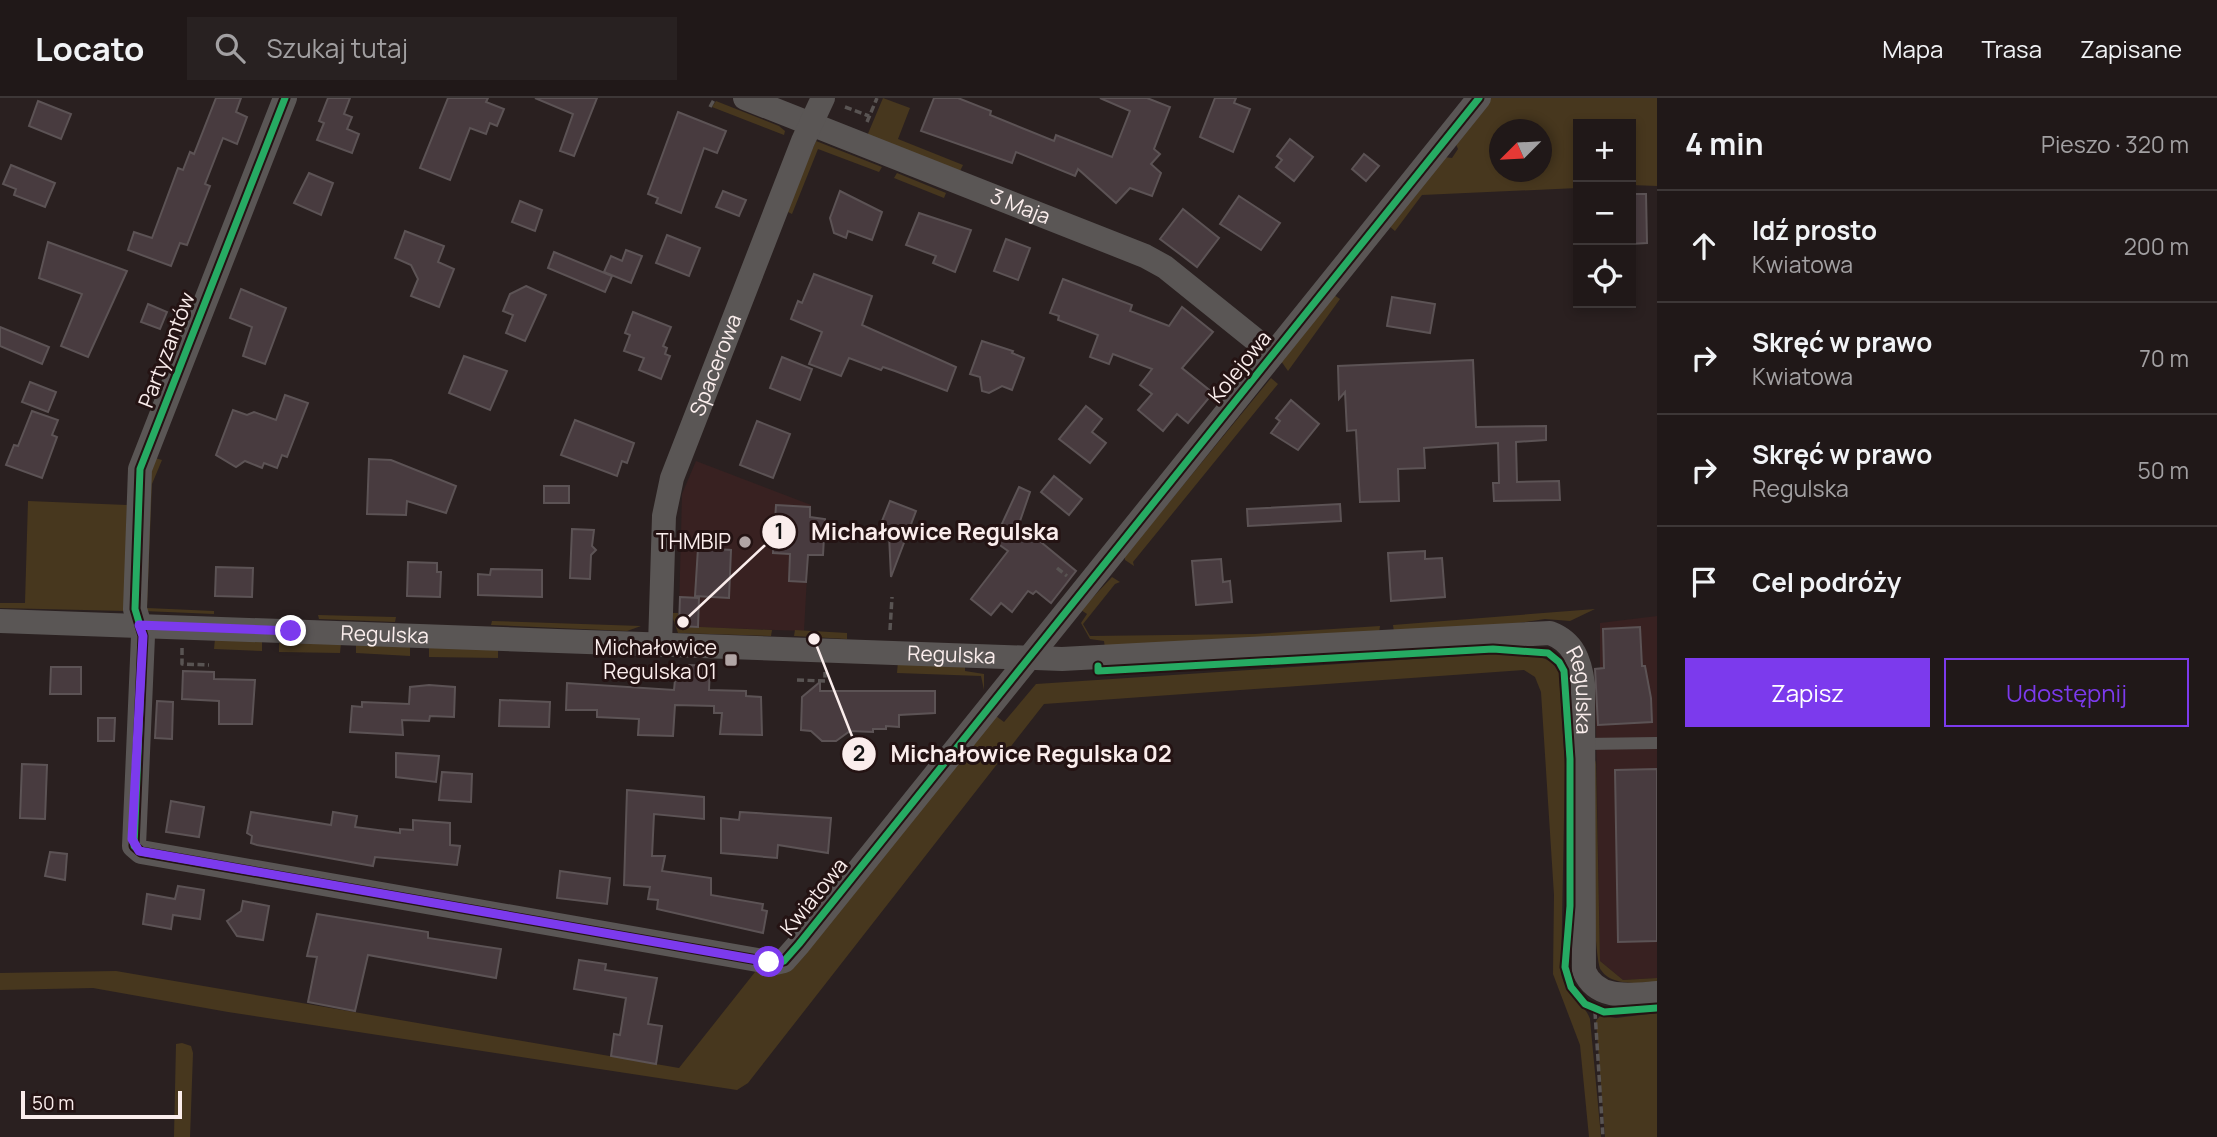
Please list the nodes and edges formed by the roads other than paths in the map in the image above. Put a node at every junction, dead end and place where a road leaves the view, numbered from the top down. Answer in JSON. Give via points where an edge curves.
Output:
{"nodes":[{"id":1,"x":285,"y":98,"type":"edge"},
{"id":2,"x":745,"y":98,"type":"edge"},
{"id":3,"x":1479,"y":98,"type":"edge"},
{"id":4,"x":832,"y":102,"type":"edge"},
{"id":5,"x":812,"y":123,"type":"junction"},
{"id":6,"x":1273,"y":354,"type":"junction"},
{"id":7,"x":1062,"y":618,"type":"junction"},
{"id":8,"x":0,"y":621,"type":"edge"},
{"id":9,"x":139,"y":625,"type":"junction"},
{"id":10,"x":660,"y":645,"type":"junction"},
{"id":11,"x":1030,"y":658,"type":"junction"},
{"id":12,"x":1084,"y":658,"type":"junction"},
{"id":13,"x":1657,"y":743,"type":"edge"},
{"id":14,"x":1584,"y":744,"type":"junction"},
{"id":15,"x":1657,"y":993,"type":"edge"}],
"edges":[{"from":1,"to":9,"type":"street","name":"Partyzantów","via":[[140,469],[135,609]]},
{"from":2,"to":5,"type":"street","name":"3 Maja"},
{"from":3,"to":6,"type":"street","name":"Kolejowa"},
{"from":4,"to":5,"type":"street","name":"Spacerowa"},
{"from":5,"to":6,"type":"street","name":"3 Maja","via":[[1145,256]]},
{"from":5,"to":10,"type":"street","name":"Spacerowa","via":[[672,478],[664,516]]},
{"from":6,"to":7,"type":"street","name":"Kolejowa"},
{"from":7,"to":11,"type":"street","name":"Kolejowa"},
{"from":7,"to":12,"type":"street","via":[[1067,642]]},
{"from":8,"to":9,"type":"street","name":"Regulska"},
{"from":9,"to":10,"type":"street","name":"Regulska"},
{"from":9,"to":11,"type":"street","name":"Kwiatowa","via":[[143,636],[132,839],[139,851],[775,963],[784,961],[799,944]]},
{"from":10,"to":11,"type":"street","name":"Regulska"},
{"from":11,"to":12,"type":"street","name":"Regulska"},
{"from":12,"to":14,"type":"street","name":"Regulska","via":[[1550,632],[1572,647],[1579,661]]},
{"from":13,"to":14,"type":"lane"},
{"from":14,"to":15,"type":"street","name":"Regulska","via":[[1584,971],[1605,993]]}]}
